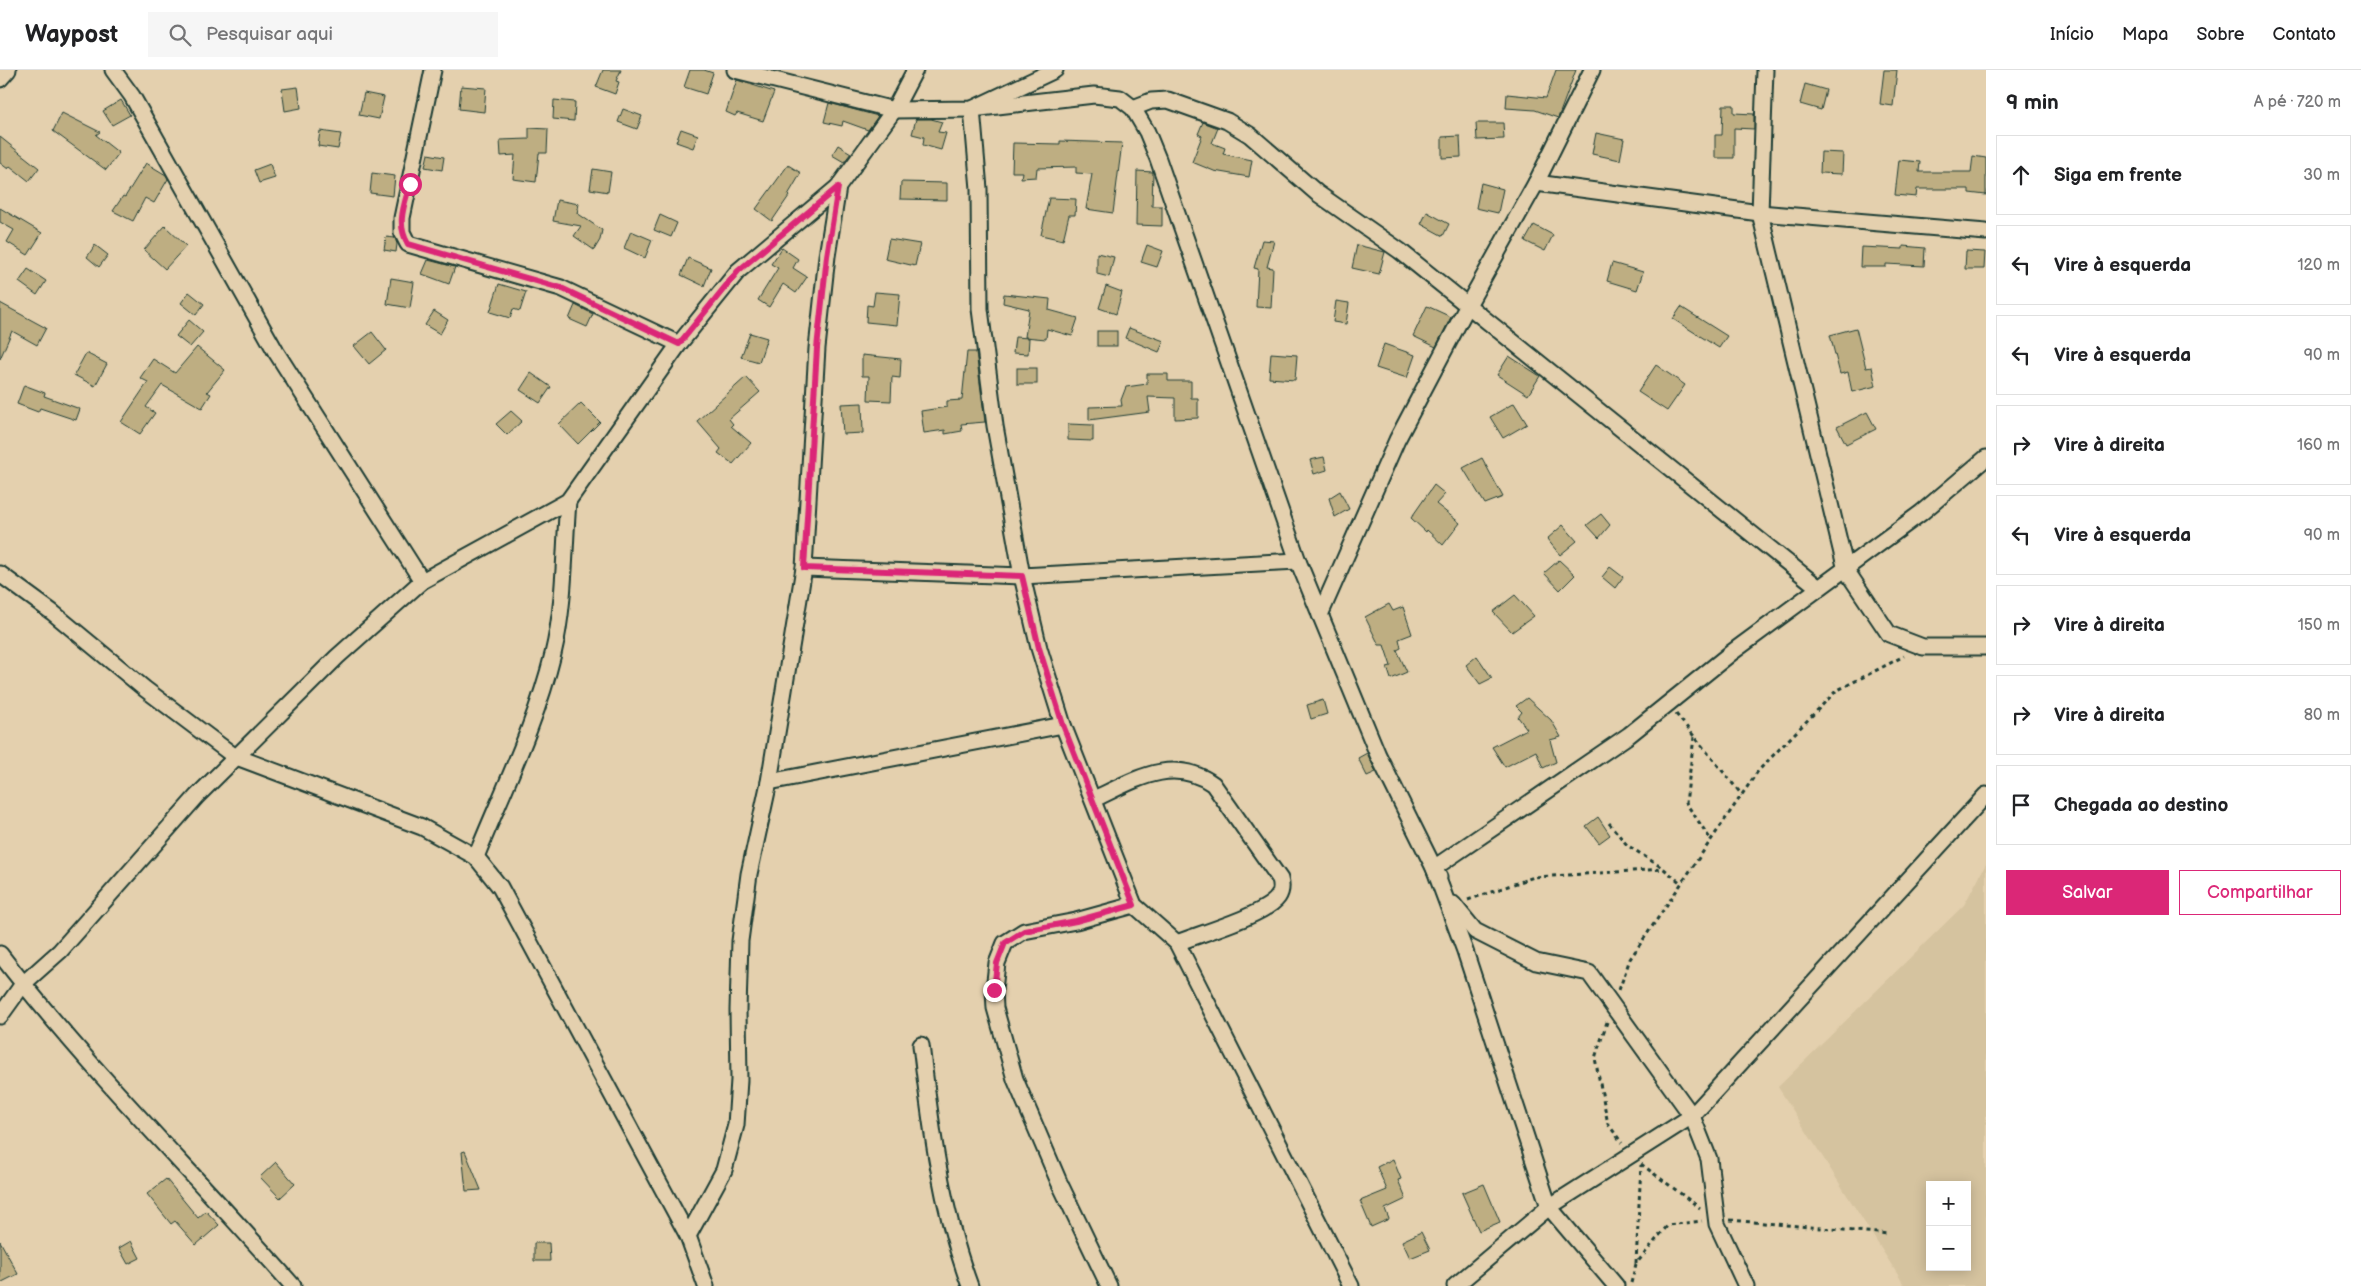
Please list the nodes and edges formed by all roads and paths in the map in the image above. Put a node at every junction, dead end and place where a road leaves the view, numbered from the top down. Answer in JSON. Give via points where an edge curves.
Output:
{"nodes":[{"id":1,"x":8,"y":70,"type":"edge"},
{"id":2,"x":113,"y":70,"type":"edge"},
{"id":3,"x":433,"y":70,"type":"edge"},
{"id":4,"x":735,"y":70,"type":"edge"},
{"id":5,"x":914,"y":70,"type":"edge"},
{"id":6,"x":1055,"y":70,"type":"edge"},
{"id":7,"x":1592,"y":70,"type":"edge"},
{"id":8,"x":1765,"y":70,"type":"edge"},
{"id":9,"x":0,"y":79,"type":"edge"},
{"id":10,"x":1133,"y":108,"type":"junction"},
{"id":11,"x":972,"y":109,"type":"junction"},
{"id":12,"x":894,"y":110,"type":"junction"},
{"id":13,"x":1536,"y":183,"type":"junction"},
{"id":14,"x":838,"y":187,"type":"junction"},
{"id":15,"x":1760,"y":213,"type":"junction"},
{"id":16,"x":1986,"y":232,"type":"edge"},
{"id":17,"x":1468,"y":305,"type":"junction"},
{"id":18,"x":679,"y":344,"type":"junction"},
{"id":19,"x":1986,"y":458,"type":"edge"},
{"id":20,"x":568,"y":501,"type":"junction"},
{"id":21,"x":1298,"y":561,"type":"junction"},
{"id":22,"x":804,"y":568,"type":"junction"},
{"id":23,"x":1846,"y":570,"type":"junction"},
{"id":24,"x":0,"y":574,"type":"edge"},
{"id":25,"x":1022,"y":576,"type":"junction"},
{"id":26,"x":422,"y":581,"type":"junction"},
{"id":27,"x":1820,"y":588,"type":"junction"},
{"id":28,"x":1320,"y":616,"type":"junction"},
{"id":29,"x":1922,"y":647,"type":"junction"},
{"id":30,"x":1986,"y":647,"type":"edge"},
{"id":31,"x":1667,"y":704,"type":"junction"},
{"id":32,"x":1063,"y":725,"type":"junction"},
{"id":33,"x":1694,"y":736,"type":"junction"},
{"id":34,"x":234,"y":756,"type":"junction"},
{"id":35,"x":769,"y":782,"type":"junction"},
{"id":36,"x":1742,"y":795,"type":"junction"},
{"id":37,"x":1986,"y":795,"type":"edge"},
{"id":38,"x":1094,"y":799,"type":"junction"},
{"id":39,"x":1609,"y":823,"type":"dead end"},
{"id":40,"x":1712,"y":840,"type":"junction"},
{"id":41,"x":476,"y":857,"type":"junction"},
{"id":42,"x":1434,"y":868,"type":"junction"},
{"id":43,"x":1664,"y":869,"type":"junction"},
{"id":44,"x":1682,"y":884,"type":"junction"},
{"id":45,"x":1134,"y":905,"type":"junction"},
{"id":46,"x":1454,"y":906,"type":"junction"},
{"id":47,"x":1177,"y":943,"type":"junction"},
{"id":48,"x":0,"y":954,"type":"edge"},
{"id":49,"x":23,"y":984,"type":"junction"},
{"id":50,"x":1612,"y":1008,"type":"junction"},
{"id":51,"x":0,"y":1016,"type":"edge"},
{"id":52,"x":921,"y":1045,"type":"dead end"},
{"id":53,"x":1692,"y":1116,"type":"junction"},
{"id":54,"x":1634,"y":1153,"type":"junction"},
{"id":55,"x":1549,"y":1208,"type":"junction"},
{"id":56,"x":1716,"y":1220,"type":"junction"},
{"id":57,"x":1889,"y":1234,"type":"dead end"},
{"id":58,"x":688,"y":1236,"type":"junction"},
{"id":59,"x":1636,"y":1264,"type":"junction"},
{"id":60,"x":293,"y":1286,"type":"edge"},
{"id":61,"x":706,"y":1286,"type":"edge"},
{"id":62,"x":970,"y":1286,"type":"edge"},
{"id":63,"x":1109,"y":1286,"type":"edge"},
{"id":64,"x":1351,"y":1286,"type":"edge"},
{"id":65,"x":1455,"y":1286,"type":"edge"},
{"id":66,"x":1616,"y":1286,"type":"edge"},
{"id":67,"x":1630,"y":1286,"type":"edge"},
{"id":68,"x":1746,"y":1286,"type":"edge"}],
"edges":[{"from":1,"to":9,"type":"street"},
{"from":2,"to":26,"type":"street","via":[[132,96],[276,352]]},
{"from":3,"to":18,"type":"street","via":[[402,218],[402,232],[408,244],[561,288]]},
{"from":4,"to":12,"type":"street"},
{"from":5,"to":12,"type":"street"},
{"from":6,"to":11,"type":"street"},
{"from":7,"to":13,"type":"street"},
{"from":8,"to":15,"type":"street"},
{"from":10,"to":11,"type":"street","via":[[1120,98],[1094,95]]},
{"from":10,"to":17,"type":"street","via":[[1151,101],[1168,100],[1227,121],[1250,135],[1317,193],[1400,251]]},
{"from":10,"to":21,"type":"street","via":[[1158,159]]},
{"from":11,"to":12,"type":"street"},
{"from":11,"to":25,"type":"street","via":[[979,189],[980,309],[994,426]]},
{"from":12,"to":14,"type":"street"},
{"from":13,"to":15,"type":"street"},
{"from":13,"to":17,"type":"street"},
{"from":14,"to":18,"type":"street","via":[[738,271]]},
{"from":14,"to":22,"type":"street","via":[[817,348]]},
{"from":15,"to":16,"type":"street"},
{"from":15,"to":23,"type":"street"},
{"from":17,"to":27,"type":"street"},
{"from":17,"to":28,"type":"street","via":[[1397,440]]},
{"from":18,"to":20,"type":"street"},
{"from":19,"to":23,"type":"street","via":[[1921,514]]},
{"from":20,"to":26,"type":"street"},
{"from":20,"to":41,"type":"street","via":[[554,652],[540,702]]},
{"from":21,"to":25,"type":"street"},
{"from":21,"to":28,"type":"street"},
{"from":22,"to":25,"type":"street"},
{"from":22,"to":35,"type":"street"},
{"from":23,"to":27,"type":"street"},
{"from":23,"to":29,"type":"street","via":[[1889,634]]},
{"from":24,"to":34,"type":"street"},
{"from":25,"to":32,"type":"street","via":[[1039,648]]},
{"from":26,"to":34,"type":"street"},
{"from":27,"to":31,"type":"street","via":[[1731,652]]},
{"from":28,"to":42,"type":"street","via":[[1378,755]]},
{"from":29,"to":30,"type":"street"},
{"from":29,"to":36,"type":"path","via":[[1836,692],[1758,771]]},
{"from":31,"to":33,"type":"path"},
{"from":31,"to":42,"type":"street","via":[[1629,734]]},
{"from":32,"to":35,"type":"street"},
{"from":32,"to":38,"type":"street"},
{"from":33,"to":36,"type":"path"},
{"from":33,"to":40,"type":"path","via":[[1686,803]]},
{"from":34,"to":41,"type":"street","via":[[422,827]]},
{"from":34,"to":49,"type":"street","via":[[60,951]]},
{"from":35,"to":58,"type":"street","via":[[748,874],[740,941],[736,1125],[724,1170]]},
{"from":36,"to":40,"type":"path"},
{"from":37,"to":53,"type":"street"},
{"from":38,"to":45,"type":"street"},
{"from":38,"to":47,"type":"street","via":[[1144,776],[1166,771],[1200,775],[1213,784],[1280,879],[1281,890],[1277,898],[1259,912]]},
{"from":39,"to":43,"type":"path","via":[[1627,846]]},
{"from":40,"to":44,"type":"path"},
{"from":41,"to":58,"type":"street","via":[[500,887]]},
{"from":42,"to":46,"type":"street"},
{"from":42,"to":55,"type":"street","via":[[1503,1060]]},
{"from":43,"to":44,"type":"path"},
{"from":43,"to":46,"type":"path","via":[[1534,876]]},
{"from":44,"to":50,"type":"path","via":[[1630,959]]},
{"from":45,"to":47,"type":"street"},
{"from":45,"to":63,"type":"street","via":[[1024,931],[1005,943],[997,963],[994,990],[995,1008],[1015,1079],[1058,1182]]},
{"from":46,"to":50,"type":"street","via":[[1475,932],[1527,958],[1589,973]]},
{"from":47,"to":64,"type":"street"},
{"from":48,"to":49,"type":"street"},
{"from":49,"to":51,"type":"street"},
{"from":49,"to":60,"type":"street","via":[[134,1113]]},
{"from":50,"to":53,"type":"street"},
{"from":50,"to":54,"type":"path","via":[[1595,1058],[1608,1124]]},
{"from":52,"to":62,"type":"street","via":[[947,1214]]},
{"from":53,"to":54,"type":"street"},
{"from":53,"to":56,"type":"street","via":[[1709,1159]]},
{"from":54,"to":55,"type":"street"},
{"from":54,"to":56,"type":"path"},
{"from":54,"to":59,"type":"path","via":[[1642,1172]]},
{"from":55,"to":65,"type":"street"},
{"from":55,"to":66,"type":"street"},
{"from":56,"to":57,"type":"path"},
{"from":56,"to":59,"type":"path","via":[[1668,1225]]},
{"from":56,"to":68,"type":"street"},
{"from":58,"to":61,"type":"street"},
{"from":59,"to":67,"type":"path"}]}
